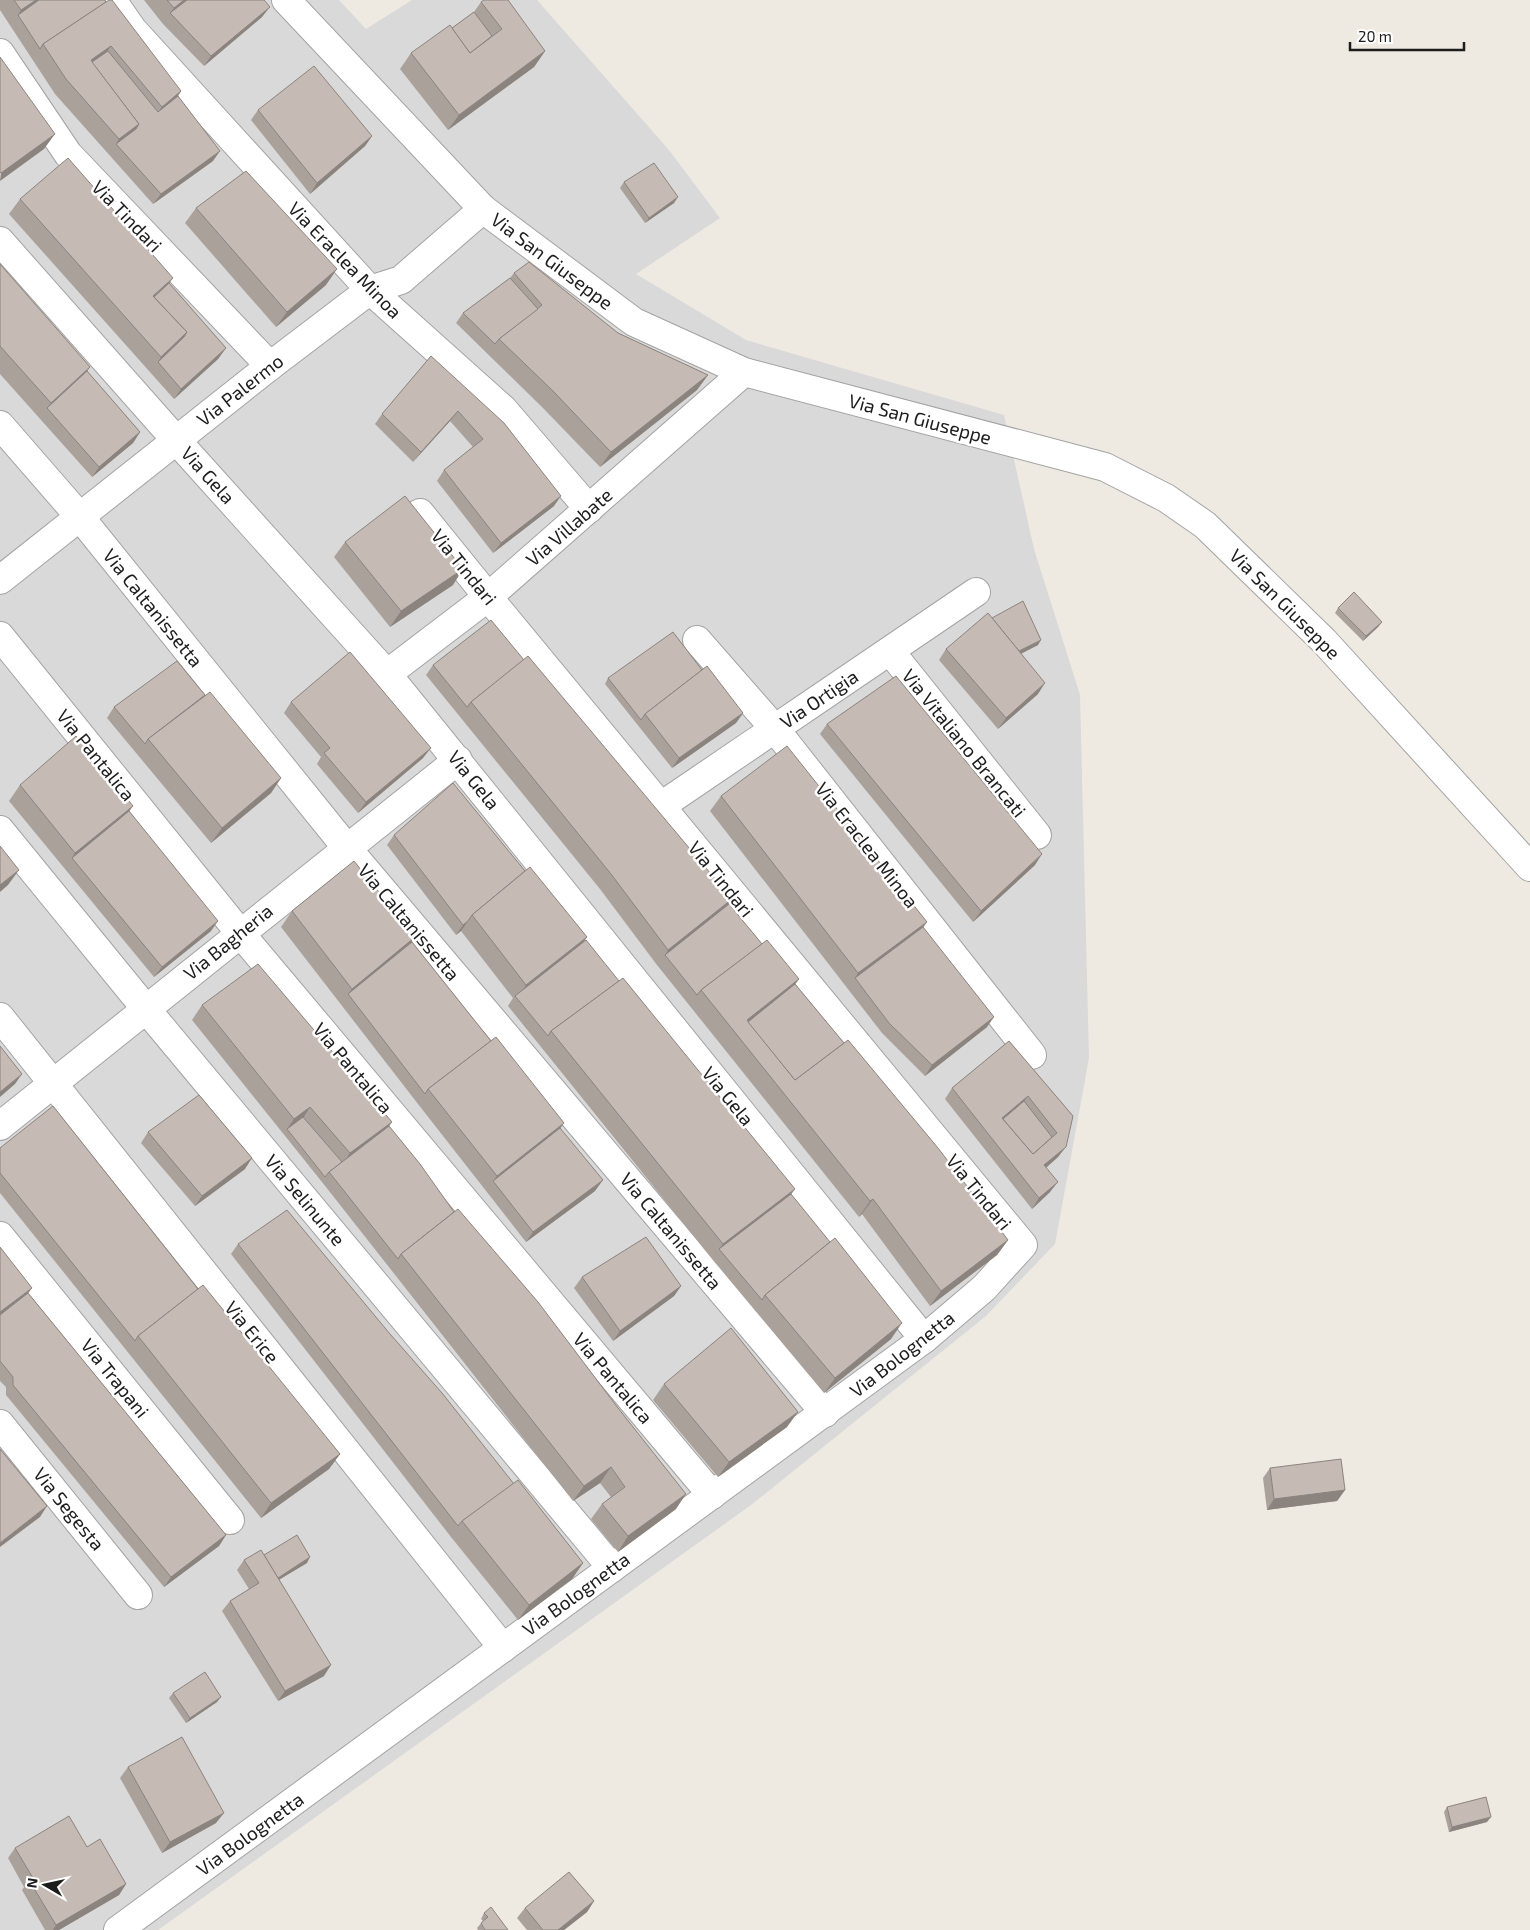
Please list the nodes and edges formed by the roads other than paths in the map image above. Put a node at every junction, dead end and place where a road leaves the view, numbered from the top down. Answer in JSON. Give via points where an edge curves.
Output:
{"nodes":[{"id":1,"x":112,"y":0,"type":"edge"},
{"id":2,"x":286,"y":0,"type":"edge"},
{"id":3,"x":0,"y":53,"type":"edge"},
{"id":4,"x":483,"y":209,"type":"junction"},
{"id":5,"x":0,"y":241,"type":"edge"},
{"id":6,"x":370,"y":290,"type":"junction"},
{"id":7,"x":270,"y":366,"type":"junction"},
{"id":8,"x":744,"y":372,"type":"junction"},
{"id":9,"x":0,"y":425,"type":"edge"},
{"id":10,"x":176,"y":440,"type":"junction"},
{"id":11,"x":589,"y":509,"type":"junction"},
{"id":12,"x":420,"y":513,"type":"edge"},
{"id":13,"x":80,"y":517,"type":"junction"},
{"id":14,"x":0,"y":580,"type":"edge"},
{"id":15,"x":976,"y":592,"type":"dead end"},
{"id":16,"x":488,"y":598,"type":"junction"},
{"id":17,"x":0,"y":636,"type":"edge"},
{"id":18,"x":697,"y":640,"type":"dead end"},
{"id":19,"x":890,"y":651,"type":"junction"},
{"id":20,"x":387,"y":674,"type":"junction"},
{"id":21,"x":776,"y":729,"type":"junction"},
{"id":22,"x":458,"y":760,"type":"junction"},
{"id":23,"x":661,"y":806,"type":"junction"},
{"id":24,"x":0,"y":830,"type":"edge"},
{"id":25,"x":1037,"y":835,"type":"dead end"},
{"id":26,"x":346,"y":848,"type":"junction"},
{"id":27,"x":1530,"y":867,"type":"edge"},
{"id":28,"x":240,"y":933,"type":"junction"},
{"id":29,"x":146,"y":1008,"type":"junction"},
{"id":30,"x":0,"y":1017,"type":"edge"},
{"id":31,"x":1032,"y":1055,"type":"dead end"},
{"id":32,"x":53,"y":1083,"type":"junction"},
{"id":33,"x":0,"y":1126,"type":"edge"},
{"id":34,"x":0,"y":1236,"type":"edge"},
{"id":35,"x":1023,"y":1245,"type":"joint"},
{"id":36,"x":924,"y":1340,"type":"junction"},
{"id":37,"x":824,"y":1413,"type":"junction"},
{"id":38,"x":0,"y":1424,"type":"edge"},
{"id":39,"x":712,"y":1495,"type":"junction"},
{"id":40,"x":230,"y":1520,"type":"dead end"},
{"id":41,"x":612,"y":1568,"type":"junction"},
{"id":42,"x":138,"y":1595,"type":"dead end"},
{"id":43,"x":503,"y":1648,"type":"junction"},
{"id":44,"x":118,"y":1930,"type":"edge"}],
"edges":[{"from":1,"to":6,"type":"street","name":"Via Eraclea Minoa","via":[[133,30]]},
{"from":2,"to":4,"type":"street","name":"Via San Giuseppe"},
{"from":3,"to":7,"type":"street","name":"Via Tindari","via":[[68,154]]},
{"from":4,"to":6,"type":"street","name":"Via Palermo","via":[[401,280]]},
{"from":4,"to":8,"type":"street","name":"Via San Giuseppe","via":[[634,322]]},
{"from":5,"to":10,"type":"street","name":"Via Gela"},
{"from":6,"to":7,"type":"street","name":"Via Palermo"},
{"from":6,"to":11,"type":"street","name":"Via Eraclea Minoa","via":[[503,409]]},
{"from":7,"to":10,"type":"street","name":"Via Palermo"},
{"from":8,"to":11,"type":"street","name":"Via Villabate"},
{"from":8,"to":27,"type":"street","name":"Via San Giuseppe","via":[[1106,468],[1166,498],[1205,525],[1324,641]]},
{"from":9,"to":13,"type":"street","name":"Via Caltanissetta"},
{"from":10,"to":13,"type":"street","name":"Via Palermo"},
{"from":10,"to":20,"type":"street","name":"Via Gela"},
{"from":11,"to":16,"type":"street","name":"Via Villabate"},
{"from":12,"to":16,"type":"street","name":"Via Tindari"},
{"from":13,"to":14,"type":"street","name":"Via Palermo"},
{"from":13,"to":26,"type":"street","name":"Via Caltanissetta"},
{"from":15,"to":19,"type":"street","name":"Via Ortigia"},
{"from":16,"to":20,"type":"street","name":"Via Villabate"},
{"from":16,"to":23,"type":"street","name":"Via Tindari"},
{"from":17,"to":28,"type":"street","name":"Via Pantalica"},
{"from":18,"to":21,"type":"street","name":"Via Eraclea Minoa"},
{"from":19,"to":21,"type":"street","name":"Via Ortigia"},
{"from":19,"to":25,"type":"street","name":"Via Vitaliano Brancati"},
{"from":20,"to":22,"type":"street","name":"Via Gela"},
{"from":21,"to":23,"type":"street","name":"Via Ortigia"},
{"from":21,"to":31,"type":"street","name":"Via Eraclea Minoa"},
{"from":22,"to":26,"type":"street","name":"Via Bagheria"},
{"from":22,"to":36,"type":"street","name":"Via Gela"},
{"from":23,"to":35,"type":"street","name":"Via Tindari"},
{"from":24,"to":29,"type":"street","name":"Via Selinunte"},
{"from":26,"to":28,"type":"street","name":"Via Bagheria"},
{"from":26,"to":37,"type":"street","name":"Via Caltanissetta"},
{"from":28,"to":29,"type":"street","name":"Via Bagheria"},
{"from":28,"to":39,"type":"street","name":"Via Pantalica"},
{"from":29,"to":32,"type":"street","name":"Via Bagheria"},
{"from":29,"to":41,"type":"street","name":"Via Selinunte"},
{"from":30,"to":32,"type":"street","name":"Via Erice"},
{"from":32,"to":33,"type":"street","name":"Via Bagheria"},
{"from":32,"to":43,"type":"street","name":"Via Erice"},
{"from":34,"to":40,"type":"street","name":"Via Trapani"},
{"from":35,"to":36,"type":"street","name":"Via Bolognetta","via":[[984,1288]]},
{"from":36,"to":37,"type":"street","name":"Via Bolognetta"},
{"from":37,"to":39,"type":"street","name":"Via Bolognetta"},
{"from":38,"to":42,"type":"street","name":"Via Segesta"},
{"from":39,"to":41,"type":"street","name":"Via Bolognetta"},
{"from":41,"to":43,"type":"street","name":"Via Bolognetta"},
{"from":43,"to":44,"type":"street","name":"Via Bolognetta"}]}
